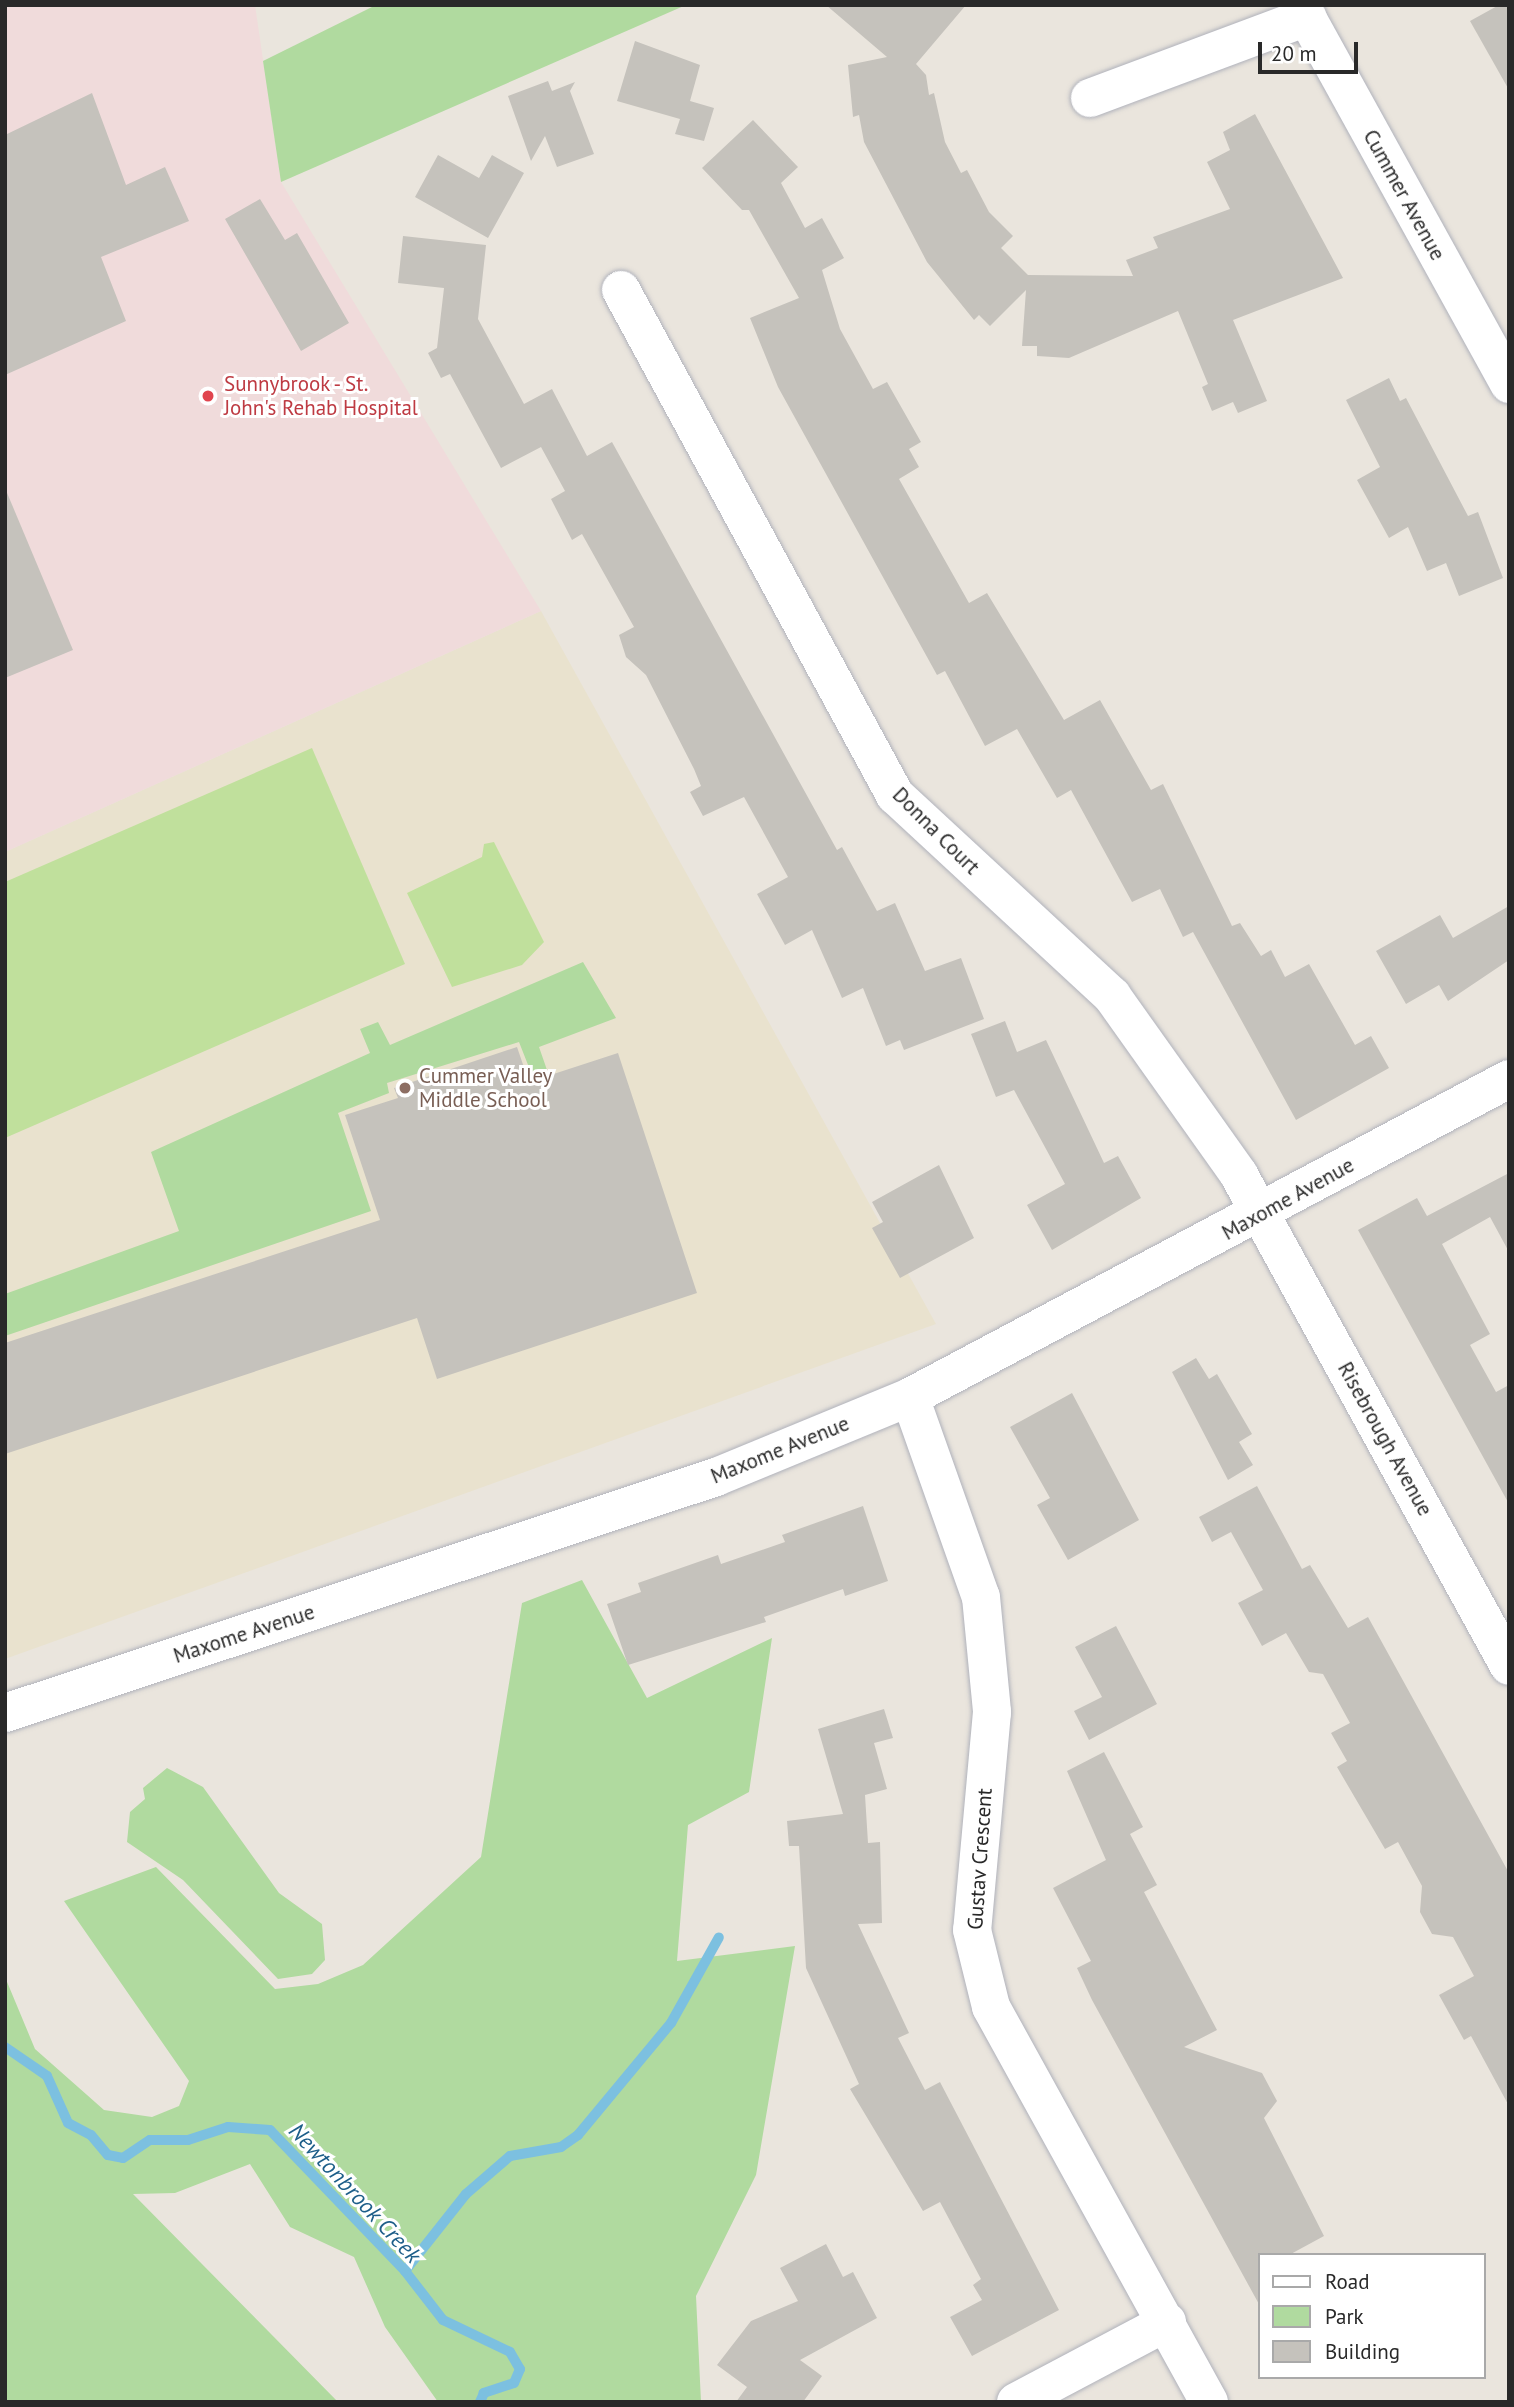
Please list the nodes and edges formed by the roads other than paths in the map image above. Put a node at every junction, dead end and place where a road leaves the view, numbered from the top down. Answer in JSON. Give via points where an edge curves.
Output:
{"nodes":[{"id":1,"x":1303,"y":11,"type":"edge"},
{"id":2,"x":1090,"y":98,"type":"dead end"},
{"id":3,"x":621,"y":290,"type":"dead end"},
{"id":4,"x":1509,"y":384,"type":"edge"},
{"id":5,"x":1509,"y":1079,"type":"edge"},
{"id":6,"x":1261,"y":1212,"type":"junction"},
{"id":7,"x":910,"y":1397,"type":"junction"},
{"id":8,"x":1509,"y":1666,"type":"edge"},
{"id":9,"x":5,"y":1713,"type":"edge"},
{"id":10,"x":1167,"y":2322,"type":"junction"},
{"id":11,"x":1016,"y":2402,"type":"edge"},
{"id":12,"x":1209,"y":2402,"type":"edge"}],
"edges":[{"from":1,"to":2,"type":"street"},
{"from":1,"to":4,"type":"street","name":"Cummer Avenue"},
{"from":3,"to":6,"type":"street","name":"Donna Court","via":[[895,795],[1112,996]]},
{"from":5,"to":6,"type":"street","name":"Maxome Avenue"},
{"from":6,"to":7,"type":"street","name":"Maxome Avenue"},
{"from":6,"to":8,"type":"street","name":"Risebrough Avenue"},
{"from":7,"to":9,"type":"street","name":"Maxome Avenue","via":[[716,1477]]},
{"from":7,"to":10,"type":"street","name":"Gustav Crescent","via":[[981,1597],[992,1712],[972,1930],[991,2007]]},
{"from":10,"to":11,"type":"street"},
{"from":10,"to":12,"type":"street","name":"Gustav Crescent"}]}
